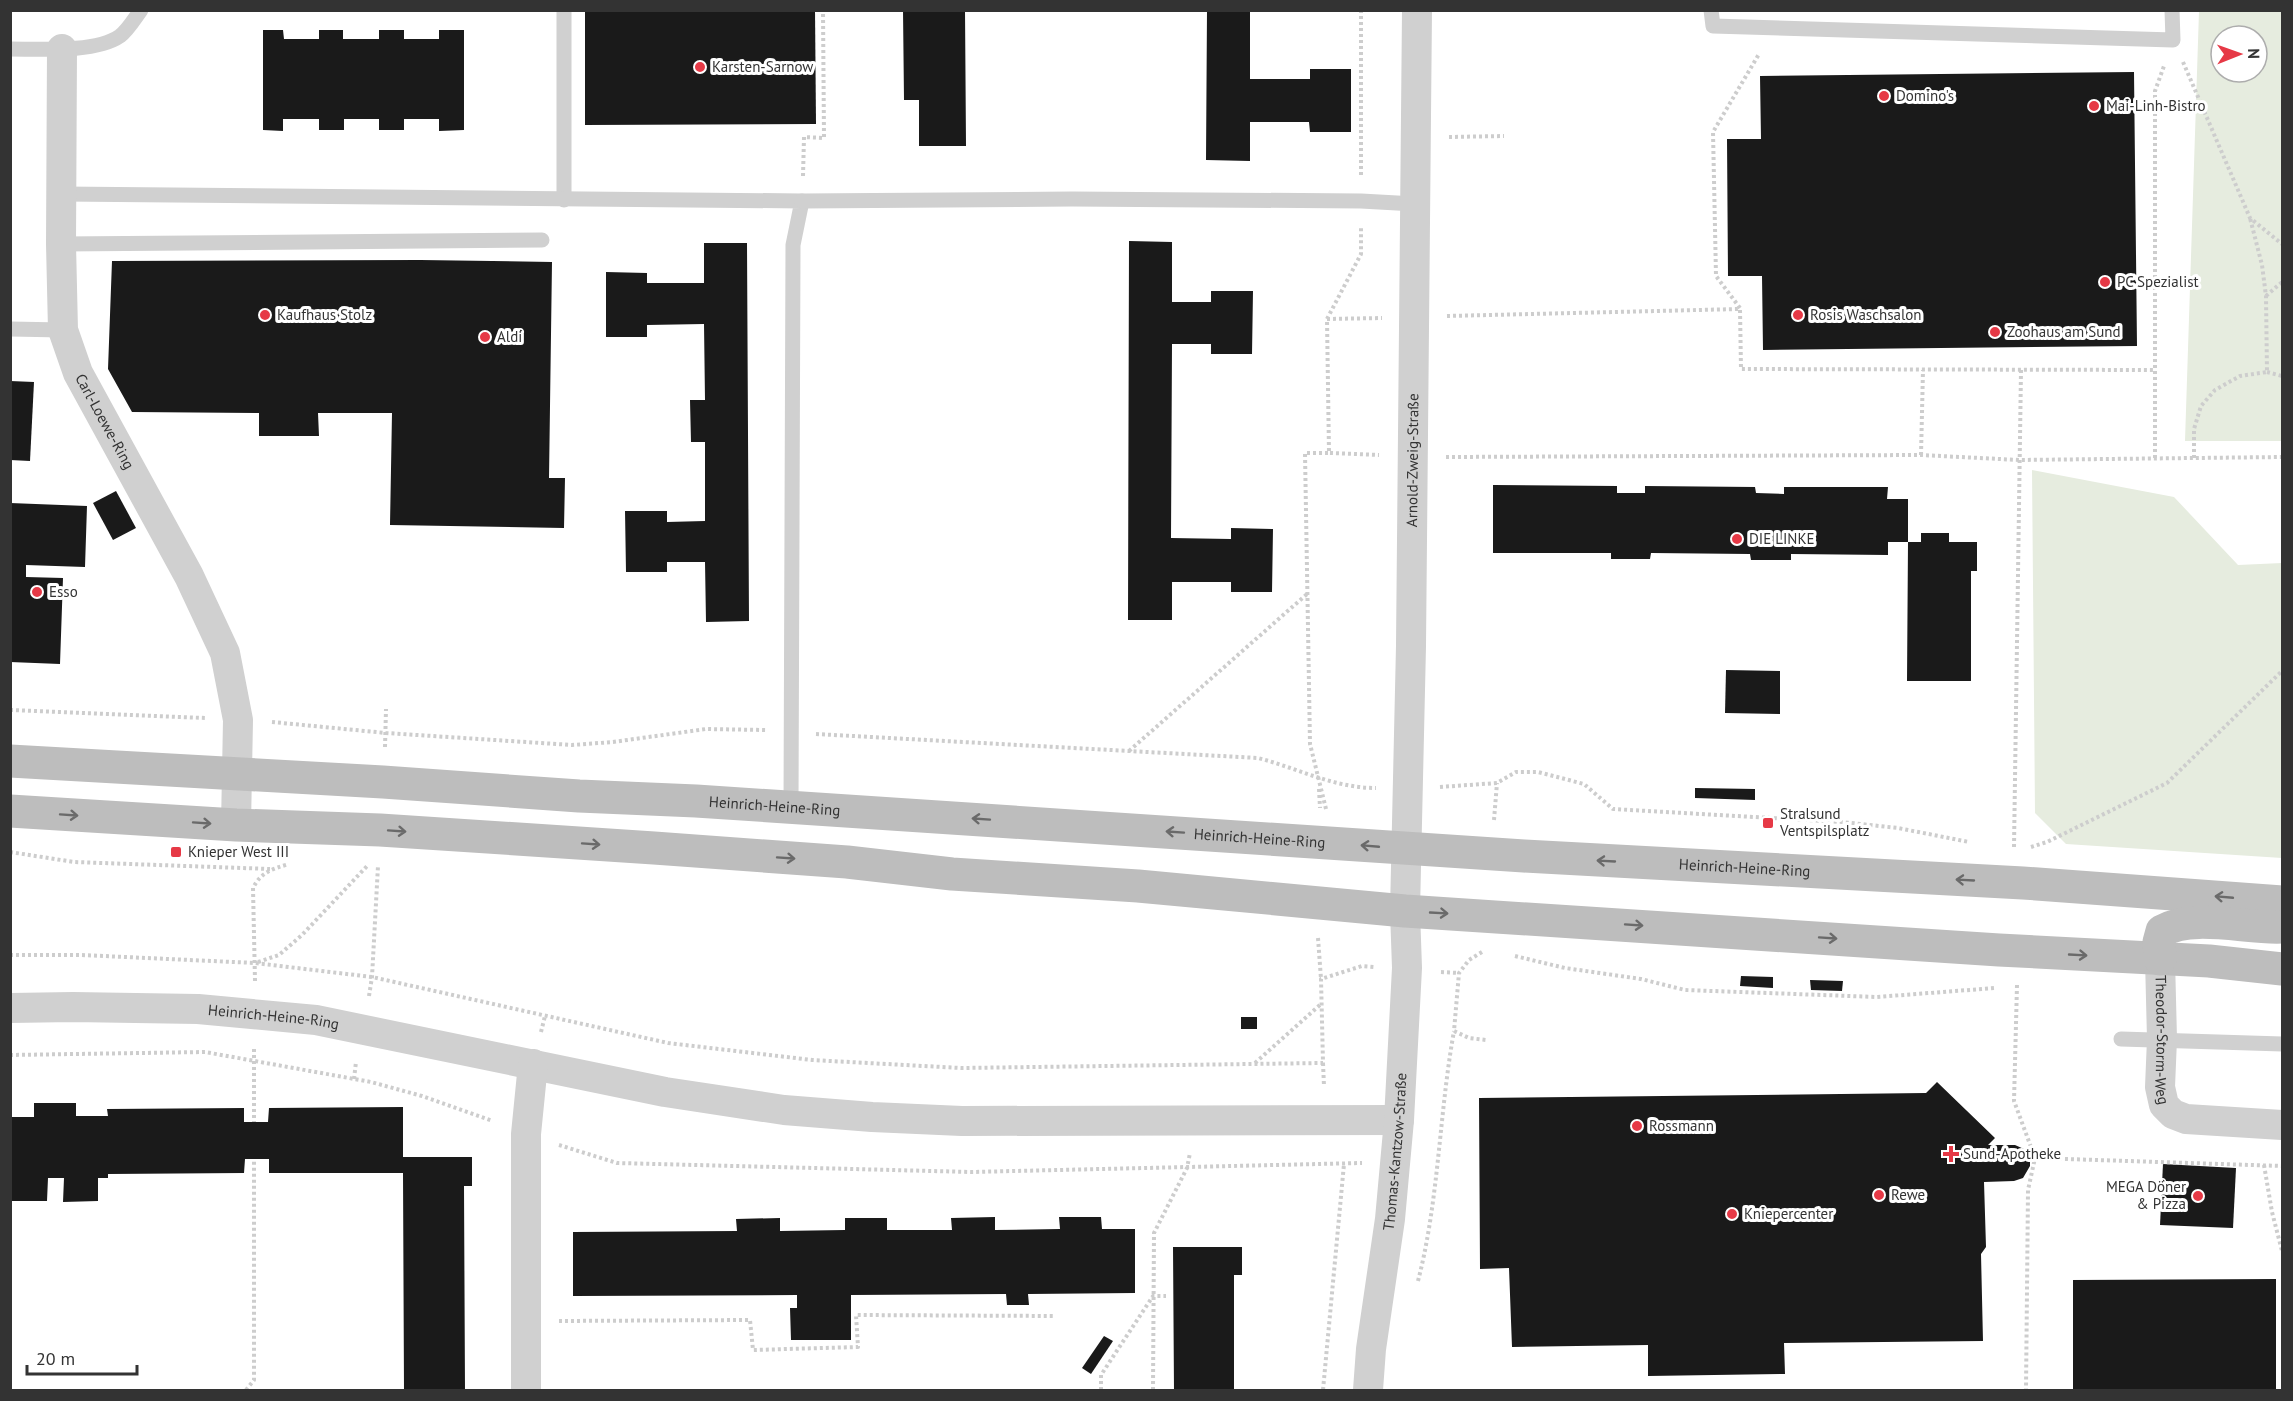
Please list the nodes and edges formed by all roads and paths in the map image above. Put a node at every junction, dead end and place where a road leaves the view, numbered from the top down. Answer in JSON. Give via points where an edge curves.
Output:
{"nodes":[{"id":1,"x":141,"y":10,"type":"edge"},
{"id":2,"x":564,"y":10,"type":"edge"},
{"id":3,"x":823,"y":10,"type":"edge"},
{"id":4,"x":1361,"y":10,"type":"edge"},
{"id":5,"x":1417,"y":10,"type":"edge"},
{"id":6,"x":1711,"y":10,"type":"edge"},
{"id":7,"x":2172,"y":10,"type":"edge"},
{"id":8,"x":1775,"y":27,"type":"junction"},
{"id":9,"x":2173,"y":40,"type":"junction"},
{"id":10,"x":10,"y":49,"type":"edge"},
{"id":11,"x":62,"y":49,"type":"junction"},
{"id":12,"x":1504,"y":136,"type":"dead end"},
{"id":13,"x":1415,"y":138,"type":"junction"},
{"id":14,"x":62,"y":194,"type":"junction"},
{"id":15,"x":564,"y":200,"type":"junction"},
{"id":16,"x":802,"y":201,"type":"junction"},
{"id":17,"x":1361,"y":201,"type":"junction"},
{"id":18,"x":1415,"y":204,"type":"junction"},
{"id":19,"x":2250,"y":218,"type":"junction"},
{"id":20,"x":542,"y":240,"type":"dead end"},
{"id":21,"x":61,"y":244,"type":"junction"},
{"id":22,"x":2283,"y":244,"type":"edge"},
{"id":23,"x":2283,"y":282,"type":"edge"},
{"id":24,"x":2265,"y":296,"type":"junction"},
{"id":25,"x":1740,"y":309,"type":"junction"},
{"id":26,"x":1414,"y":316,"type":"junction"},
{"id":27,"x":1327,"y":319,"type":"junction"},
{"id":28,"x":10,"y":329,"type":"edge"},
{"id":29,"x":63,"y":330,"type":"junction"},
{"id":30,"x":1923,"y":370,"type":"junction"},
{"id":31,"x":2021,"y":370,"type":"junction"},
{"id":32,"x":2154,"y":370,"type":"junction"},
{"id":33,"x":2267,"y":372,"type":"junction"},
{"id":34,"x":2283,"y":376,"type":"edge"},
{"id":35,"x":1329,"y":453,"type":"junction"},
{"id":36,"x":1921,"y":455,"type":"junction"},
{"id":37,"x":1413,"y":457,"type":"junction"},
{"id":38,"x":2283,"y":457,"type":"edge"},
{"id":39,"x":2155,"y":458,"type":"junction"},
{"id":40,"x":2194,"y":458,"type":"junction"},
{"id":41,"x":2019,"y":460,"type":"junction"},
{"id":42,"x":1307,"y":593,"type":"junction"},
{"id":43,"x":2283,"y":671,"type":"edge"},
{"id":44,"x":386,"y":709,"type":"dead end"},
{"id":45,"x":10,"y":710,"type":"edge"},
{"id":46,"x":238,"y":720,"type":"junction"},
{"id":47,"x":792,"y":732,"type":"junction"},
{"id":48,"x":386,"y":733,"type":"junction"},
{"id":49,"x":1129,"y":750,"type":"junction"},
{"id":50,"x":10,"y":761,"type":"edge"},
{"id":51,"x":237,"y":774,"type":"junction"},
{"id":52,"x":1318,"y":779,"type":"junction"},
{"id":53,"x":1409,"y":788,"type":"junction"},
{"id":54,"x":791,"y":807,"type":"junction"},
{"id":55,"x":10,"y":811,"type":"edge"},
{"id":56,"x":236,"y":825,"type":"junction"},
{"id":57,"x":1972,"y":842,"type":"dead end"},
{"id":58,"x":1336,"y":843,"type":"junction"},
{"id":59,"x":2004,"y":847,"type":"dead end"},
{"id":60,"x":2025,"y":848,"type":"dead end"},
{"id":61,"x":1406,"y":849,"type":"junction"},
{"id":62,"x":10,"y":852,"type":"edge"},
{"id":63,"x":296,"y":862,"type":"dead end"},
{"id":64,"x":371,"y":862,"type":"dead end"},
{"id":65,"x":270,"y":869,"type":"junction"},
{"id":66,"x":2283,"y":902,"type":"edge"},
{"id":67,"x":1405,"y":911,"type":"junction"},
{"id":68,"x":2283,"y":927,"type":"edge"},
{"id":69,"x":1486,"y":950,"type":"dead end"},
{"id":70,"x":2283,"y":950,"type":"edge"},
{"id":71,"x":10,"y":955,"type":"edge"},
{"id":72,"x":1508,"y":955,"type":"dead end"},
{"id":73,"x":2160,"y":960,"type":"junction"},
{"id":74,"x":2209,"y":961,"type":"junction"},
{"id":75,"x":255,"y":963,"type":"junction"},
{"id":76,"x":1407,"y":968,"type":"junction"},
{"id":77,"x":2283,"y":969,"type":"edge"},
{"id":78,"x":1459,"y":973,"type":"junction"},
{"id":79,"x":2017,"y":986,"type":"dead end"},
{"id":80,"x":1321,"y":1003,"type":"junction"},
{"id":81,"x":10,"y":1008,"type":"edge"},
{"id":82,"x":255,"y":1014,"type":"junction"},
{"id":83,"x":2014,"y":1037,"type":"dead end"},
{"id":84,"x":2121,"y":1039,"type":"dead end"},
{"id":85,"x":2163,"y":1039,"type":"junction"},
{"id":86,"x":1486,"y":1041,"type":"dead end"},
{"id":87,"x":2283,"y":1044,"type":"edge"},
{"id":88,"x":10,"y":1055,"type":"edge"},
{"id":89,"x":254,"y":1060,"type":"junction"},
{"id":90,"x":1254,"y":1063,"type":"junction"},
{"id":91,"x":533,"y":1064,"type":"junction"},
{"id":92,"x":1199,"y":1120,"type":"junction"},
{"id":93,"x":1399,"y":1120,"type":"junction"},
{"id":94,"x":254,"y":1122,"type":"dead end"},
{"id":95,"x":2283,"y":1125,"type":"edge"},
{"id":96,"x":525,"y":1134,"type":"junction"},
{"id":97,"x":2034,"y":1158,"type":"junction"},
{"id":98,"x":254,"y":1159,"type":"dead end"},
{"id":99,"x":1395,"y":1162,"type":"junction"},
{"id":100,"x":1344,"y":1164,"type":"junction"},
{"id":101,"x":2264,"y":1165,"type":"junction"},
{"id":102,"x":2283,"y":1166,"type":"edge"},
{"id":103,"x":1187,"y":1168,"type":"junction"},
{"id":104,"x":2283,"y":1251,"type":"edge"},
{"id":105,"x":1153,"y":1296,"type":"junction"},
{"id":106,"x":1166,"y":1296,"type":"dead end"},
{"id":107,"x":1055,"y":1316,"type":"dead end"},
{"id":108,"x":526,"y":1321,"type":"junction"},
{"id":109,"x":246,"y":1390,"type":"edge"},
{"id":110,"x":526,"y":1390,"type":"edge"},
{"id":111,"x":1101,"y":1390,"type":"edge"},
{"id":112,"x":1153,"y":1390,"type":"edge"},
{"id":113,"x":1323,"y":1390,"type":"edge"},
{"id":114,"x":1368,"y":1390,"type":"edge"},
{"id":115,"x":2026,"y":1390,"type":"edge"}],
"edges":[{"from":1,"to":11,"type":"lane","via":[[120,36],[91,46]]},
{"from":2,"to":15,"type":"lane"},
{"from":3,"to":16,"type":"path","via":[[824,138],[804,137]]},
{"from":4,"to":17,"type":"path"},
{"from":5,"to":13,"type":"street","name":"Arnold-Zweig-Straße"},
{"from":6,"to":8,"type":"lane","via":[[1713,26]]},
{"from":7,"to":9,"type":"lane"},
{"from":8,"to":9,"type":"lane"},
{"from":8,"to":25,"type":"path","via":[[1713,132],[1716,276]]},
{"from":9,"to":19,"type":"path"},
{"from":9,"to":32,"type":"path","via":[[2155,91]]},
{"from":10,"to":11,"type":"lane"},
{"from":11,"to":14,"type":"street","name":"Carl-Loewe-Ring"},
{"from":12,"to":13,"type":"path"},
{"from":13,"to":18,"type":"street","name":"Arnold-Zweig-Straße"},
{"from":14,"to":15,"type":"lane"},
{"from":14,"to":21,"type":"street","name":"Carl-Loewe-Ring"},
{"from":15,"to":16,"type":"lane"},
{"from":16,"to":17,"type":"lane"},
{"from":16,"to":47,"type":"lane","via":[[793,245]]},
{"from":17,"to":18,"type":"lane"},
{"from":17,"to":27,"type":"path","via":[[1361,254]]},
{"from":18,"to":26,"type":"street","name":"Arnold-Zweig-Straße"},
{"from":19,"to":22,"type":"path"},
{"from":19,"to":24,"type":"path"},
{"from":20,"to":21,"type":"lane"},
{"from":21,"to":29,"type":"street","name":"Carl-Loewe-Ring"},
{"from":23,"to":24,"type":"path"},
{"from":24,"to":33,"type":"path"},
{"from":25,"to":26,"type":"path"},
{"from":25,"to":30,"type":"path","via":[[1741,369]]},
{"from":26,"to":27,"type":"path"},
{"from":26,"to":37,"type":"street","name":"Arnold-Zweig-Straße"},
{"from":27,"to":35,"type":"path"},
{"from":28,"to":29,"type":"lane"},
{"from":29,"to":46,"type":"street","name":"Carl-Loewe-Ring","via":[[78,373],[189,576],[225,653]]},
{"from":30,"to":31,"type":"path"},
{"from":30,"to":36,"type":"path"},
{"from":31,"to":32,"type":"path"},
{"from":31,"to":41,"type":"path"},
{"from":32,"to":39,"type":"path"},
{"from":33,"to":34,"type":"path"},
{"from":33,"to":40,"type":"path","via":[[2240,376],[2215,390],[2201,406],[2194,429]]},
{"from":35,"to":37,"type":"path"},
{"from":35,"to":42,"type":"path","via":[[1305,453]]},
{"from":36,"to":37,"type":"path"},
{"from":36,"to":41,"type":"path"},
{"from":37,"to":53,"type":"street","name":"Arnold-Zweig-Straße"},
{"from":38,"to":40,"type":"path"},
{"from":39,"to":40,"type":"path"},
{"from":39,"to":41,"type":"path"},
{"from":41,"to":59,"type":"path","via":[[2014,848]]},
{"from":42,"to":49,"type":"path"},
{"from":42,"to":52,"type":"path","via":[[1310,744]]},
{"from":43,"to":60,"type":"path","via":[[2167,783],[2047,842]]},
{"from":44,"to":48,"type":"path"},
{"from":45,"to":46,"type":"path"},
{"from":46,"to":48,"type":"path"},
{"from":46,"to":51,"type":"street","name":"Carl-Loewe-Ring"},
{"from":47,"to":48,"type":"path","via":[[706,729],[572,745]]},
{"from":47,"to":49,"type":"path"},
{"from":47,"to":54,"type":"lane"},
{"from":49,"to":52,"type":"path","via":[[1258,758],[1293,767]]},
{"from":50,"to":51,"type":"main road","name":"Heinrich-Heine-Ring"},
{"from":51,"to":54,"type":"main road","name":"Heinrich-Heine-Ring"},
{"from":51,"to":56,"type":"street"},
{"from":52,"to":53,"type":"path","via":[[1360,788]]},
{"from":52,"to":58,"type":"path"},
{"from":53,"to":57,"type":"path","via":[[1497,783],[1516,772],[1538,772],[1584,784],[1613,809],[1842,822]]},
{"from":53,"to":61,"type":"street","name":"Arnold-Zweig-Straße"},
{"from":58,"to":54,"type":"main road","name":"Heinrich-Heine-Ring","one_way":true},
{"from":55,"to":56,"type":"main road","one_way":true},
{"from":56,"to":67,"type":"main road","one_way":true,"via":[[380,830],[847,862]]},
{"from":61,"to":58,"type":"main road","name":"Heinrich-Heine-Ring","one_way":true},
{"from":66,"to":61,"type":"main road","name":"Heinrich-Heine-Ring","one_way":true,"via":[[2011,882]]},
{"from":61,"to":67,"type":"street","name":"Arnold-Zweig-Straße"},
{"from":62,"to":65,"type":"path","via":[[74,862]]},
{"from":63,"to":65,"type":"path"},
{"from":64,"to":75,"type":"path","via":[[302,935],[279,955]]},
{"from":65,"to":75,"type":"path","via":[[258,877],[253,888]]},
{"from":67,"to":73,"type":"main road","one_way":true},
{"from":67,"to":76,"type":"street","name":"Thomas-Kantzow-Straße"},
{"from":68,"to":73,"type":"main road","via":[[2187,923],[2171,926],[2162,931]]},
{"from":69,"to":78,"type":"path","via":[[1469,960]]},
{"from":70,"to":74,"type":"main road"},
{"from":71,"to":75,"type":"path"},
{"from":72,"to":79,"type":"path","via":[[1685,990],[1877,997]]},
{"from":73,"to":74,"type":"main road"},
{"from":73,"to":85,"type":"street","name":"Theodor-Storm-Weg"},
{"from":74,"to":77,"type":"main road"},
{"from":75,"to":82,"type":"path"},
{"from":75,"to":90,"type":"path","via":[[372,977],[668,1043],[812,1060],[961,1068]]},
{"from":76,"to":78,"type":"path"},
{"from":76,"to":80,"type":"path","via":[[1362,966],[1321,979]]},
{"from":76,"to":93,"type":"street","name":"Thomas-Kantzow-Straße"},
{"from":78,"to":86,"type":"path","via":[[1454,1031]]},
{"from":80,"to":90,"type":"path"},
{"from":80,"to":90,"type":"path","via":[[1323,1063]]},
{"from":81,"to":82,"type":"street","name":"Heinrich-Heine-Ring","via":[[175,1009]]},
{"from":82,"to":89,"type":"path"},
{"from":82,"to":91,"type":"street","name":"Heinrich-Heine-Ring","via":[[316,1020]]},
{"from":83,"to":97,"type":"path","via":[[2014,1101]]},
{"from":84,"to":85,"type":"lane"},
{"from":85,"to":87,"type":"lane"},
{"from":85,"to":95,"type":"street","name":"Theodor-Storm-Weg","via":[[2160,1087],[2164,1105],[2173,1114],[2200,1122]]},
{"from":88,"to":89,"type":"path","via":[[205,1052]]},
{"from":89,"to":94,"type":"path"},
{"from":89,"to":96,"type":"path","via":[[371,1082],[473,1113]]},
{"from":91,"to":92,"type":"street","name":"Heinrich-Heine-Ring","via":[[665,1092],[784,1110],[962,1121]]},
{"from":91,"to":96,"type":"street"},
{"from":92,"to":93,"type":"street","name":"Heinrich-Heine-Ring"},
{"from":92,"to":103,"type":"path"},
{"from":93,"to":99,"type":"street","name":"Thomas-Kantzow-Straße"},
{"from":96,"to":103,"type":"path","via":[[617,1163],[971,1172]]},
{"from":96,"to":108,"type":"street"},
{"from":97,"to":101,"type":"path"},
{"from":97,"to":115,"type":"path","via":[[2028,1190]]},
{"from":98,"to":109,"type":"path","via":[[255,1380]]},
{"from":99,"to":100,"type":"path"},
{"from":99,"to":114,"type":"street","name":"Thomas-Kantzow-Straße"},
{"from":100,"to":103,"type":"path"},
{"from":100,"to":113,"type":"path"},
{"from":101,"to":102,"type":"path"},
{"from":101,"to":104,"type":"path"},
{"from":103,"to":105,"type":"path","via":[[1154,1233]]},
{"from":105,"to":106,"type":"path"},
{"from":105,"to":111,"type":"path","via":[[1101,1375]]},
{"from":105,"to":112,"type":"path"},
{"from":107,"to":108,"type":"path","via":[[856,1314],[858,1347],[753,1350],[750,1320]]},
{"from":108,"to":110,"type":"street"}]}
